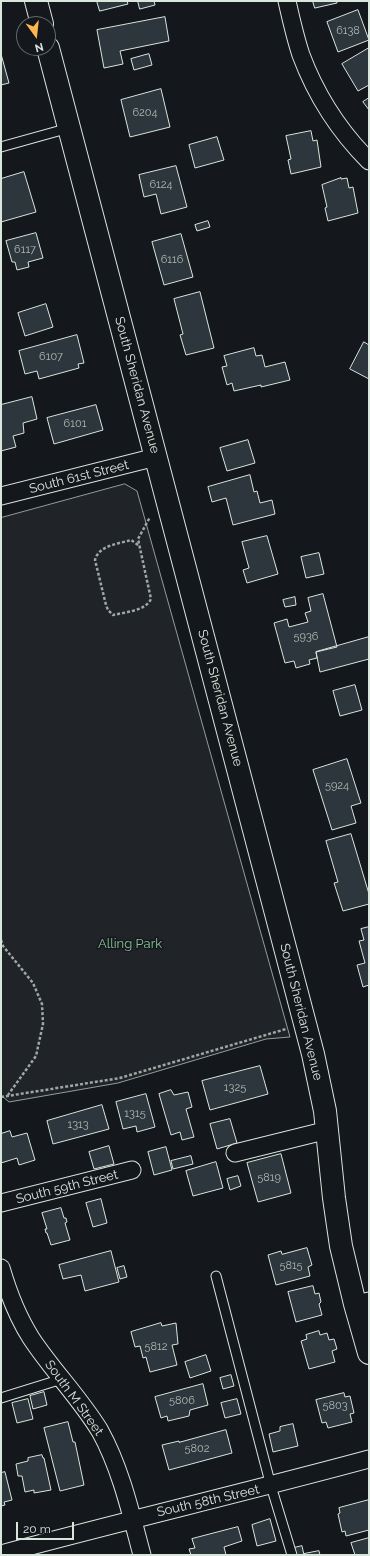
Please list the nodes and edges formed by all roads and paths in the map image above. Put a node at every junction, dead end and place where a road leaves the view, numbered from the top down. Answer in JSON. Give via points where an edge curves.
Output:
{"nodes":[{"id":1,"x":36,"y":1,"type":"edge"},
{"id":2,"x":287,"y":1,"type":"edge"},
{"id":3,"x":40,"y":16,"type":"edge"},
{"id":4,"x":50,"y":56,"type":"edge"},
{"id":5,"x":69,"y":128,"type":"junction"},
{"id":6,"x":1,"y":147,"type":"edge"},
{"id":7,"x":369,"y":161,"type":"edge"},
{"id":8,"x":156,"y":457,"type":"junction"},
{"id":9,"x":1,"y":496,"type":"edge"},
{"id":10,"x":153,"y":511,"type":"dead end"},
{"id":11,"x":138,"y":545,"type":"junction"},
{"id":12,"x":1,"y":940,"type":"edge"},
{"id":13,"x":287,"y":1028,"type":"dead end"},
{"id":14,"x":8,"y":1095,"type":"junction"},
{"id":15,"x":1,"y":1097,"type":"edge"},
{"id":16,"x":328,"y":1130,"type":"junction"},
{"id":17,"x":235,"y":1154,"type":"dead end"},
{"id":18,"x":132,"y":1170,"type":"dead end"},
{"id":19,"x":1,"y":1204,"type":"edge"},
{"id":20,"x":1,"y":1268,"type":"edge"},
{"id":21,"x":216,"y":1276,"type":"dead end"},
{"id":22,"x":362,"y":1303,"type":"edge"},
{"id":23,"x":369,"y":1353,"type":"edge"},
{"id":24,"x":62,"y":1379,"type":"junction"},
{"id":25,"x":1,"y":1398,"type":"edge"},
{"id":26,"x":369,"y":1459,"type":"edge"},
{"id":27,"x":271,"y":1486,"type":"junction"},
{"id":28,"x":132,"y":1519,"type":"junction"},
{"id":29,"x":1,"y":1554,"type":"edge"},
{"id":30,"x":142,"y":1555,"type":"edge"},
{"id":31,"x":292,"y":1555,"type":"edge"}],
"edges":[{"from":1,"to":3,"type":"street"},
{"from":2,"to":7,"type":"street","via":[[301,54],[312,80],[341,130]]},
{"from":4,"to":5,"type":"street","name":"South Sheridan Avenue"},
{"from":5,"to":6,"type":"lane"},
{"from":5,"to":8,"type":"street","name":"South Sheridan Avenue"},
{"from":8,"to":9,"type":"street","name":"South 61st Street"},
{"from":8,"to":16,"type":"street","name":"South Sheridan Avenue","via":[[313,1054]]},
{"from":10,"to":11,"type":"path","via":[[138,539]]},
{"from":11,"to":11,"type":"path","via":[[151,599],[143,607],[113,615],[106,605],[95,560],[96,554],[103,548],[131,540]]},
{"from":12,"to":14,"type":"path","via":[[33,983],[42,1004],[44,1024],[36,1056]]},
{"from":13,"to":14,"type":"path","via":[[120,1078]]},
{"from":14,"to":15,"type":"path"},
{"from":16,"to":17,"type":"street"},
{"from":16,"to":22,"type":"street","name":"South Sheridan Avenue","via":[[341,1246]]},
{"from":18,"to":19,"type":"street","name":"South 59th Street"},
{"from":20,"to":24,"type":"street","name":"South M Street","via":[[22,1322]]},
{"from":21,"to":27,"type":"lane"},
{"from":22,"to":23,"type":"street","name":"South Sheridan Avenue"},
{"from":24,"to":25,"type":"lane"},
{"from":24,"to":28,"type":"street","name":"South M Street","via":[[101,1433],[116,1468]]},
{"from":26,"to":27,"type":"street","name":"South 58th Street"},
{"from":27,"to":28,"type":"street","name":"South 58th Street"},
{"from":27,"to":31,"type":"lane"},
{"from":28,"to":29,"type":"street","name":"South 58th Street"},
{"from":28,"to":30,"type":"street","name":"South M Street"}]}
